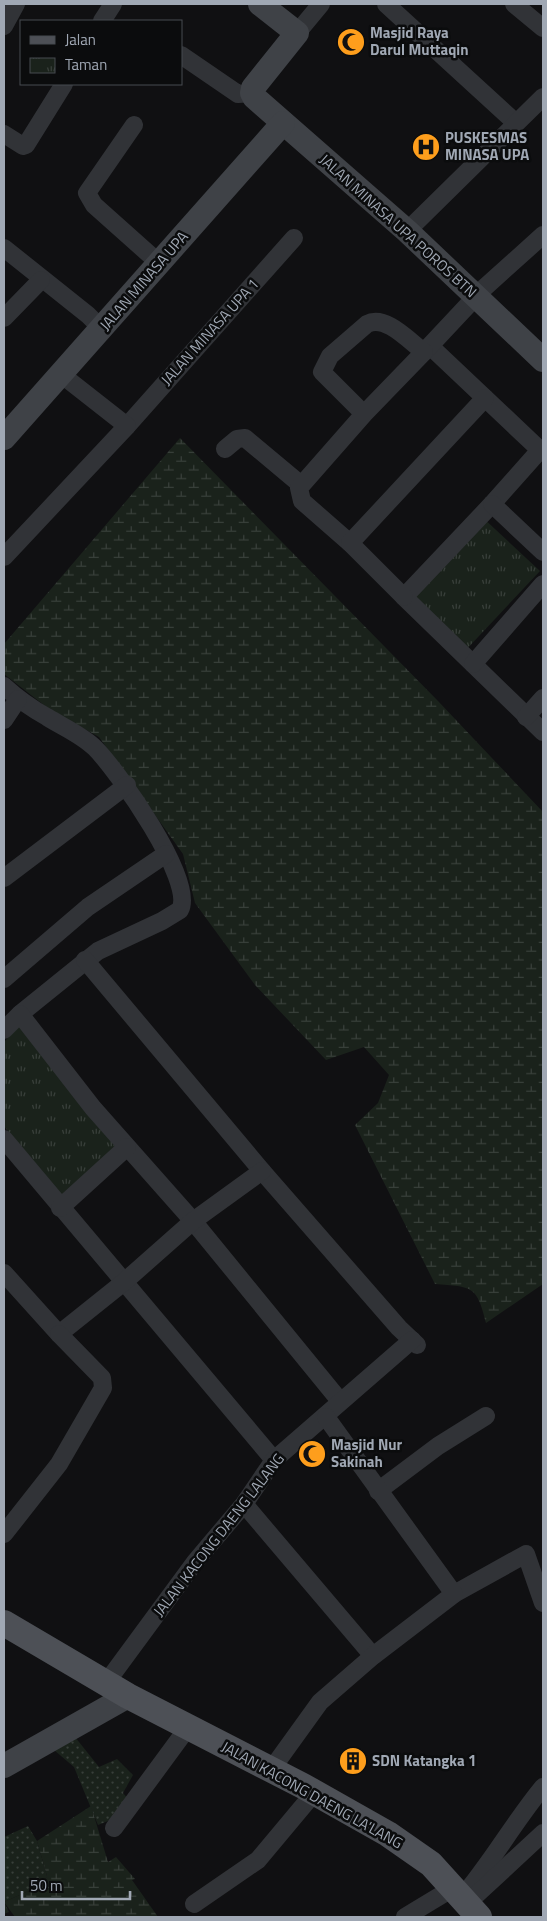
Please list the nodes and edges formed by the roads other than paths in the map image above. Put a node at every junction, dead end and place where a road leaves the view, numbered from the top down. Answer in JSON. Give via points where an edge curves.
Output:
{"nodes":[{"id":1,"x":16,"y":4,"type":"edge"},
{"id":2,"x":113,"y":4,"type":"edge"},
{"id":3,"x":260,"y":4,"type":"edge"},
{"id":4,"x":321,"y":4,"type":"edge"},
{"id":5,"x":386,"y":4,"type":"edge"},
{"id":6,"x":514,"y":4,"type":"edge"},
{"id":7,"x":103,"y":20,"type":"edge"},
{"id":8,"x":4,"y":26,"type":"edge"},
{"id":9,"x":543,"y":28,"type":"edge"},
{"id":10,"x":297,"y":34,"type":"junction"},
{"id":11,"x":182,"y":56,"type":"edge"},
{"id":12,"x":63,"y":85,"type":"edge"},
{"id":13,"x":252,"y":92,"type":"junction"},
{"id":14,"x":543,"y":97,"type":"edge"},
{"id":15,"x":516,"y":122,"type":"junction"},
{"id":16,"x":283,"y":123,"type":"junction"},
{"id":17,"x":134,"y":125,"type":"dead end"},
{"id":18,"x":4,"y":134,"type":"edge"},
{"id":19,"x":407,"y":231,"type":"junction"},
{"id":20,"x":294,"y":238,"type":"dead end"},
{"id":21,"x":541,"y":242,"type":"edge"},
{"id":22,"x":4,"y":248,"type":"edge"},
{"id":23,"x":159,"y":263,"type":"junction"},
{"id":24,"x":42,"y":280,"type":"junction"},
{"id":25,"x":476,"y":296,"type":"junction"},
{"id":26,"x":4,"y":318,"type":"edge"},
{"id":27,"x":102,"y":329,"type":"junction"},
{"id":28,"x":427,"y":349,"type":"junction"},
{"id":29,"x":543,"y":360,"type":"edge"},
{"id":30,"x":62,"y":375,"type":"junction"},
{"id":31,"x":485,"y":398,"type":"junction"},
{"id":32,"x":364,"y":414,"type":"junction"},
{"id":33,"x":127,"y":426,"type":"junction"},
{"id":34,"x":4,"y":438,"type":"edge"},
{"id":35,"x":225,"y":449,"type":"dead end"},
{"id":36,"x":541,"y":452,"type":"edge"},
{"id":37,"x":300,"y":484,"type":"junction"},
{"id":38,"x":492,"y":504,"type":"junction"},
{"id":39,"x":350,"y":543,"type":"junction"},
{"id":40,"x":543,"y":552,"type":"edge"},
{"id":41,"x":4,"y":558,"type":"edge"},
{"id":42,"x":543,"y":584,"type":"edge"},
{"id":43,"x":404,"y":597,"type":"junction"},
{"id":44,"x":473,"y":664,"type":"junction"},
{"id":45,"x":4,"y":686,"type":"edge"},
{"id":46,"x":18,"y":698,"type":"junction"},
{"id":47,"x":543,"y":698,"type":"edge"},
{"id":48,"x":526,"y":717,"type":"junction"},
{"id":49,"x":4,"y":720,"type":"edge"},
{"id":50,"x":543,"y":732,"type":"edge"},
{"id":51,"x":127,"y":785,"type":"junction"},
{"id":52,"x":166,"y":854,"type":"junction"},
{"id":53,"x":4,"y":878,"type":"edge"},
{"id":54,"x":85,"y":960,"type":"junction"},
{"id":55,"x":4,"y":979,"type":"edge"},
{"id":56,"x":20,"y":1014,"type":"junction"},
{"id":57,"x":4,"y":1030,"type":"edge"},
{"id":58,"x":4,"y":1139,"type":"edge"},
{"id":59,"x":127,"y":1147,"type":"junction"},
{"id":60,"x":262,"y":1171,"type":"junction"},
{"id":61,"x":60,"y":1208,"type":"junction"},
{"id":62,"x":193,"y":1222,"type":"junction"},
{"id":63,"x":4,"y":1273,"type":"edge"},
{"id":64,"x":124,"y":1282,"type":"junction"},
{"id":65,"x":59,"y":1334,"type":"junction"},
{"id":66,"x":340,"y":1401,"type":"junction"},
{"id":67,"x":486,"y":1416,"type":"dead end"},
{"id":68,"x":326,"y":1417,"type":"junction"},
{"id":69,"x":274,"y":1460,"type":"junction"},
{"id":70,"x":378,"y":1491,"type":"junction"},
{"id":71,"x":244,"y":1504,"type":"junction"},
{"id":72,"x":4,"y":1534,"type":"edge"},
{"id":73,"x":454,"y":1594,"type":"junction"},
{"id":74,"x":543,"y":1603,"type":"edge"},
{"id":75,"x":4,"y":1623,"type":"edge"},
{"id":76,"x":373,"y":1656,"type":"junction"},
{"id":77,"x":106,"y":1683,"type":"junction"},
{"id":78,"x":128,"y":1696,"type":"junction"},
{"id":79,"x":189,"y":1726,"type":"junction"},
{"id":80,"x":4,"y":1766,"type":"edge"},
{"id":81,"x":271,"y":1770,"type":"junction"},
{"id":82,"x":543,"y":1787,"type":"edge"},
{"id":83,"x":314,"y":1793,"type":"junction"},
{"id":84,"x":114,"y":1828,"type":"dead end"},
{"id":85,"x":543,"y":1833,"type":"edge"},
{"id":86,"x":465,"y":1901,"type":"edge"},
{"id":87,"x":194,"y":1904,"type":"dead end"},
{"id":88,"x":405,"y":1917,"type":"edge"}],
"edges":[{"from":1,"to":8,"type":"street"},
{"from":2,"to":7,"type":"street"},
{"from":3,"to":10,"type":"street"},
{"from":4,"to":10,"type":"street"},
{"from":5,"to":15,"type":"street"},
{"from":6,"to":9,"type":"street"},
{"from":10,"to":13,"type":"street"},
{"from":11,"to":13,"type":"street","via":[[238,94]]},
{"from":12,"to":18,"type":"street","via":[[26,145]]},
{"from":13,"to":16,"type":"street","name":"JALAN MINASA UPA POROS BTN","via":[[254,98]]},
{"from":14,"to":15,"type":"street"},
{"from":15,"to":19,"type":"street"},
{"from":16,"to":19,"type":"street","name":"JALAN MINASA UPA POROS BTN"},
{"from":16,"to":23,"type":"street","name":"JALAN MINASA UPA"},
{"from":17,"to":23,"type":"street","via":[[87,192],[94,205]]},
{"from":19,"to":25,"type":"street","name":"JALAN MINASA UPA POROS BTN"},
{"from":20,"to":33,"type":"street","name":"JALAN MINASA UPA 1"},
{"from":21,"to":25,"type":"street"},
{"from":22,"to":24,"type":"street"},
{"from":23,"to":27,"type":"street","name":"JALAN MINASA UPA"},
{"from":24,"to":26,"type":"street"},
{"from":24,"to":27,"type":"street"},
{"from":25,"to":28,"type":"street"},
{"from":25,"to":29,"type":"street","name":"JALAN MINASA UPA POROS BTN"},
{"from":27,"to":30,"type":"street","name":"JALAN MINASA UPA"},
{"from":28,"to":31,"type":"street"},
{"from":28,"to":32,"type":"street"},
{"from":28,"to":32,"type":"street","via":[[389,325],[372,321],[330,356],[323,374]]},
{"from":30,"to":33,"type":"street"},
{"from":30,"to":34,"type":"street","name":"JALAN MINASA UPA"},
{"from":31,"to":36,"type":"street"},
{"from":31,"to":39,"type":"street"},
{"from":32,"to":37,"type":"street"},
{"from":33,"to":41,"type":"street","name":"JALAN MINASA UPA 1"},
{"from":35,"to":37,"type":"street","via":[[237,439],[244,438]]},
{"from":36,"to":38,"type":"street"},
{"from":37,"to":39,"type":"street","via":[[298,492],[302,501]]},
{"from":38,"to":40,"type":"street"},
{"from":38,"to":43,"type":"street"},
{"from":39,"to":43,"type":"street"},
{"from":42,"to":44,"type":"street"},
{"from":43,"to":44,"type":"street"},
{"from":44,"to":48,"type":"street"},
{"from":45,"to":46,"type":"street"},
{"from":46,"to":49,"type":"street"},
{"from":46,"to":51,"type":"street","via":[[84,738]]},
{"from":47,"to":48,"type":"street"},
{"from":48,"to":50,"type":"street"},
{"from":51,"to":52,"type":"street"},
{"from":51,"to":53,"type":"street"},
{"from":52,"to":54,"type":"street","via":[[182,896],[180,910]]},
{"from":52,"to":55,"type":"street","via":[[88,907]]},
{"from":54,"to":56,"type":"street"},
{"from":54,"to":60,"type":"street"},
{"from":56,"to":57,"type":"street"},
{"from":56,"to":59,"type":"street"},
{"from":58,"to":61,"type":"street"},
{"from":59,"to":61,"type":"street"},
{"from":59,"to":62,"type":"street"},
{"from":60,"to":62,"type":"street"},
{"from":60,"to":66,"type":"street","name":"JALAN KACONG DAENG LALANG","via":[[415,1342]]},
{"from":61,"to":64,"type":"street"},
{"from":62,"to":64,"type":"street"},
{"from":62,"to":66,"type":"street"},
{"from":63,"to":65,"type":"street"},
{"from":64,"to":65,"type":"street"},
{"from":64,"to":69,"type":"street"},
{"from":65,"to":72,"type":"street","via":[[102,1378],[102,1392],[60,1464]]},
{"from":66,"to":68,"type":"street","name":"JALAN KACONG DAENG LALANG"},
{"from":67,"to":70,"type":"street","via":[[438,1446]]},
{"from":68,"to":69,"type":"street","name":"JALAN KACONG DAENG LALANG"},
{"from":68,"to":70,"type":"street"},
{"from":69,"to":71,"type":"street","name":"JALAN KACONG DAENG LALANG"},
{"from":70,"to":73,"type":"street"},
{"from":71,"to":76,"type":"street"},
{"from":71,"to":77,"type":"street","name":"JALAN KACONG DAENG LALANG","via":[[195,1562]]},
{"from":73,"to":74,"type":"street","via":[[526,1554]]},
{"from":73,"to":76,"type":"street"},
{"from":75,"to":77,"type":"main road","name":"JALAN KACONG DAENG LA'LANG"},
{"from":76,"to":81,"type":"street","via":[[320,1702]]},
{"from":77,"to":78,"type":"main road","name":"JALAN KACONG DAENG LA'LANG"},
{"from":78,"to":79,"type":"main road","name":"JALAN KACONG DAENG LA'LANG"},
{"from":78,"to":80,"type":"street"},
{"from":79,"to":81,"type":"main road","name":"JALAN KACONG DAENG LA'LANG"},
{"from":79,"to":84,"type":"street"},
{"from":81,"to":83,"type":"main road","name":"JALAN KACONG DAENG LA'LANG"},
{"from":82,"to":86,"type":"street"},
{"from":83,"to":86,"type":"main road","name":"JALAN KACONG DAENG LA'LANG","via":[[388,1834],[431,1864]]},
{"from":83,"to":87,"type":"street","via":[[258,1860]]},
{"from":85,"to":86,"type":"street"},
{"from":86,"to":88,"type":"street"}]}
